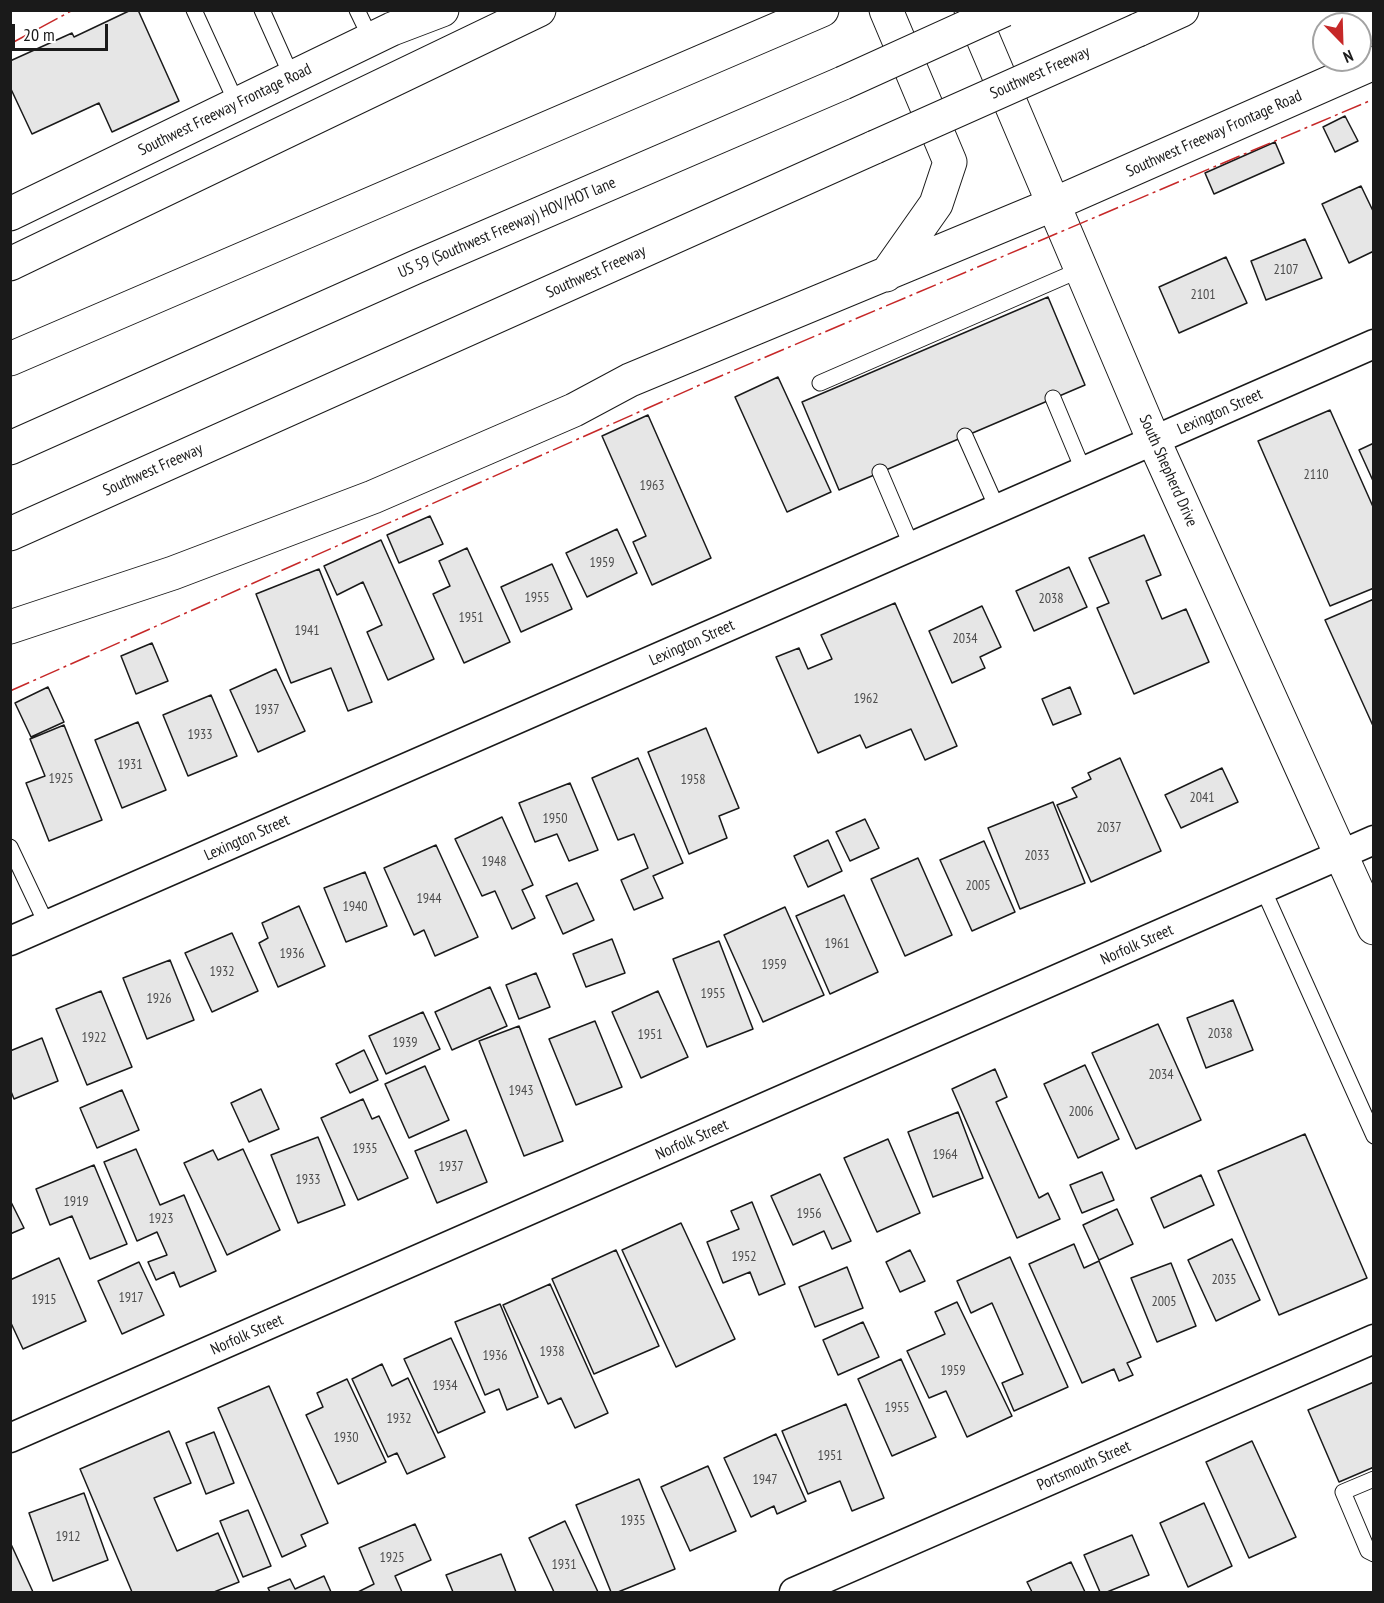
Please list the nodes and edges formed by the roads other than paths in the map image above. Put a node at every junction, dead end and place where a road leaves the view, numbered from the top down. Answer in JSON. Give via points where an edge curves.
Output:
{"nodes":[{"id":1,"x":194,"y":10,"type":"edge"},
{"id":2,"x":262,"y":10,"type":"edge"},
{"id":3,"x":357,"y":10,"type":"edge"},
{"id":4,"x":442,"y":10,"type":"edge"},
{"id":5,"x":539,"y":10,"type":"edge"},
{"id":6,"x":886,"y":10,"type":"edge"},
{"id":7,"x":970,"y":10,"type":"edge"},
{"id":8,"x":1004,"y":10,"type":"edge"},
{"id":9,"x":1182,"y":10,"type":"edge"},
{"id":10,"x":820,"y":11,"type":"edge"},
{"id":11,"x":371,"y":39,"type":"junction"},
{"id":12,"x":1374,"y":63,"type":"edge"},
{"id":13,"x":292,"y":77,"type":"junction"},
{"id":14,"x":237,"y":104,"type":"junction"},
{"id":15,"x":1054,"y":204,"type":"junction"},
{"id":16,"x":10,"y":214,"type":"edge"},
{"id":17,"x":10,"y":264,"type":"edge"},
{"id":18,"x":1083,"y":269,"type":"junction"},
{"id":19,"x":886,"y":275,"type":"junction"},
{"id":20,"x":1374,"y":344,"type":"edge"},
{"id":21,"x":10,"y":359,"type":"edge"},
{"id":22,"x":820,"y":383,"type":"dead end"},
{"id":23,"x":1053,"y":398,"type":"dead end"},
{"id":24,"x":965,"y":436,"type":"dead end"},
{"id":25,"x":1154,"y":441,"type":"junction"},
{"id":26,"x":10,"y":448,"type":"edge"},
{"id":27,"x":880,"y":472,"type":"dead end"},
{"id":28,"x":1084,"y":472,"type":"junction"},
{"id":29,"x":998,"y":510,"type":"junction"},
{"id":30,"x":10,"y":534,"type":"edge"},
{"id":31,"x":912,"y":548,"type":"junction"},
{"id":32,"x":10,"y":627,"type":"edge"},
{"id":33,"x":1374,"y":840,"type":"edge"},
{"id":34,"x":10,"y":847,"type":"edge"},
{"id":35,"x":1342,"y":854,"type":"junction"},
{"id":36,"x":1263,"y":890,"type":"junction"},
{"id":37,"x":47,"y":925,"type":"junction"},
{"id":38,"x":1374,"y":928,"type":"edge"},
{"id":39,"x":10,"y":941,"type":"edge"},
{"id":40,"x":1374,"y":1136,"type":"edge"},
{"id":41,"x":1374,"y":1339,"type":"edge"},
{"id":42,"x":10,"y":1438,"type":"edge"},
{"id":43,"x":1374,"y":1479,"type":"edge"},
{"id":44,"x":1372,"y":1552,"type":"edge"},
{"id":45,"x":794,"y":1593,"type":"edge"}],
"edges":[{"from":1,"to":14,"type":"lane"},
{"from":2,"to":13,"type":"lane"},
{"from":3,"to":11,"type":"lane"},
{"from":4,"to":11,"type":"main road","name":"Southwest Freeway Frontage Road"},
{"from":5,"to":17,"type":"main road"},
{"from":6,"to":19,"type":"main road","via":[[950,162],[936,204]]},
{"from":7,"to":15,"type":"main road","name":"South Shepherd Drive"},
{"from":8,"to":26,"type":"main road","name":"US 59 (Southwest Freeway) HOV/HOT lane","bridge":true},
{"from":9,"to":30,"type":"main road","name":"Southwest Freeway","bridge":true},
{"from":10,"to":21,"type":"main road"},
{"from":11,"to":13,"type":"main road","name":"Southwest Freeway Frontage Road"},
{"from":12,"to":15,"type":"main road","name":"Southwest Freeway Frontage Road"},
{"from":13,"to":14,"type":"main road","name":"Southwest Freeway Frontage Road"},
{"from":14,"to":16,"type":"main road","name":"Southwest Freeway Frontage Road"},
{"from":15,"to":18,"type":"main road","name":"South Shepherd Drive"},
{"from":15,"to":19,"type":"main road","name":"Southwest Freeway Frontage Road"},
{"from":18,"to":22,"type":"lane","via":[[1008,308],[842,379]]},
{"from":18,"to":25,"type":"main road","name":"South Shepherd Drive"},
{"from":19,"to":32,"type":"main road","name":"Southwest Freeway Frontage Road","via":[[630,380],[574,410],[373,497],[173,573]]},
{"from":20,"to":25,"type":"street","name":"Lexington Street"},
{"from":23,"to":28,"type":"lane"},
{"from":24,"to":29,"type":"lane"},
{"from":25,"to":28,"type":"street","name":"Lexington Street"},
{"from":25,"to":35,"type":"main road","name":"South Shepherd Drive"},
{"from":27,"to":31,"type":"lane"},
{"from":28,"to":29,"type":"street","name":"Lexington Street"},
{"from":29,"to":31,"type":"street","name":"Lexington Street"},
{"from":31,"to":37,"type":"street","name":"Lexington Street"},
{"from":33,"to":35,"type":"street","name":"Norfolk Street"},
{"from":34,"to":37,"type":"lane"},
{"from":35,"to":36,"type":"street","name":"Norfolk Street"},
{"from":35,"to":38,"type":"main road","name":"South Shepherd Drive"},
{"from":36,"to":40,"type":"lane"},
{"from":36,"to":42,"type":"street","name":"Norfolk Street"},
{"from":37,"to":39,"type":"street","name":"Lexington Street"},
{"from":41,"to":45,"type":"street","name":"Portsmouth Street"},
{"from":43,"to":44,"type":"lane","via":[[1343,1492]]}]}
